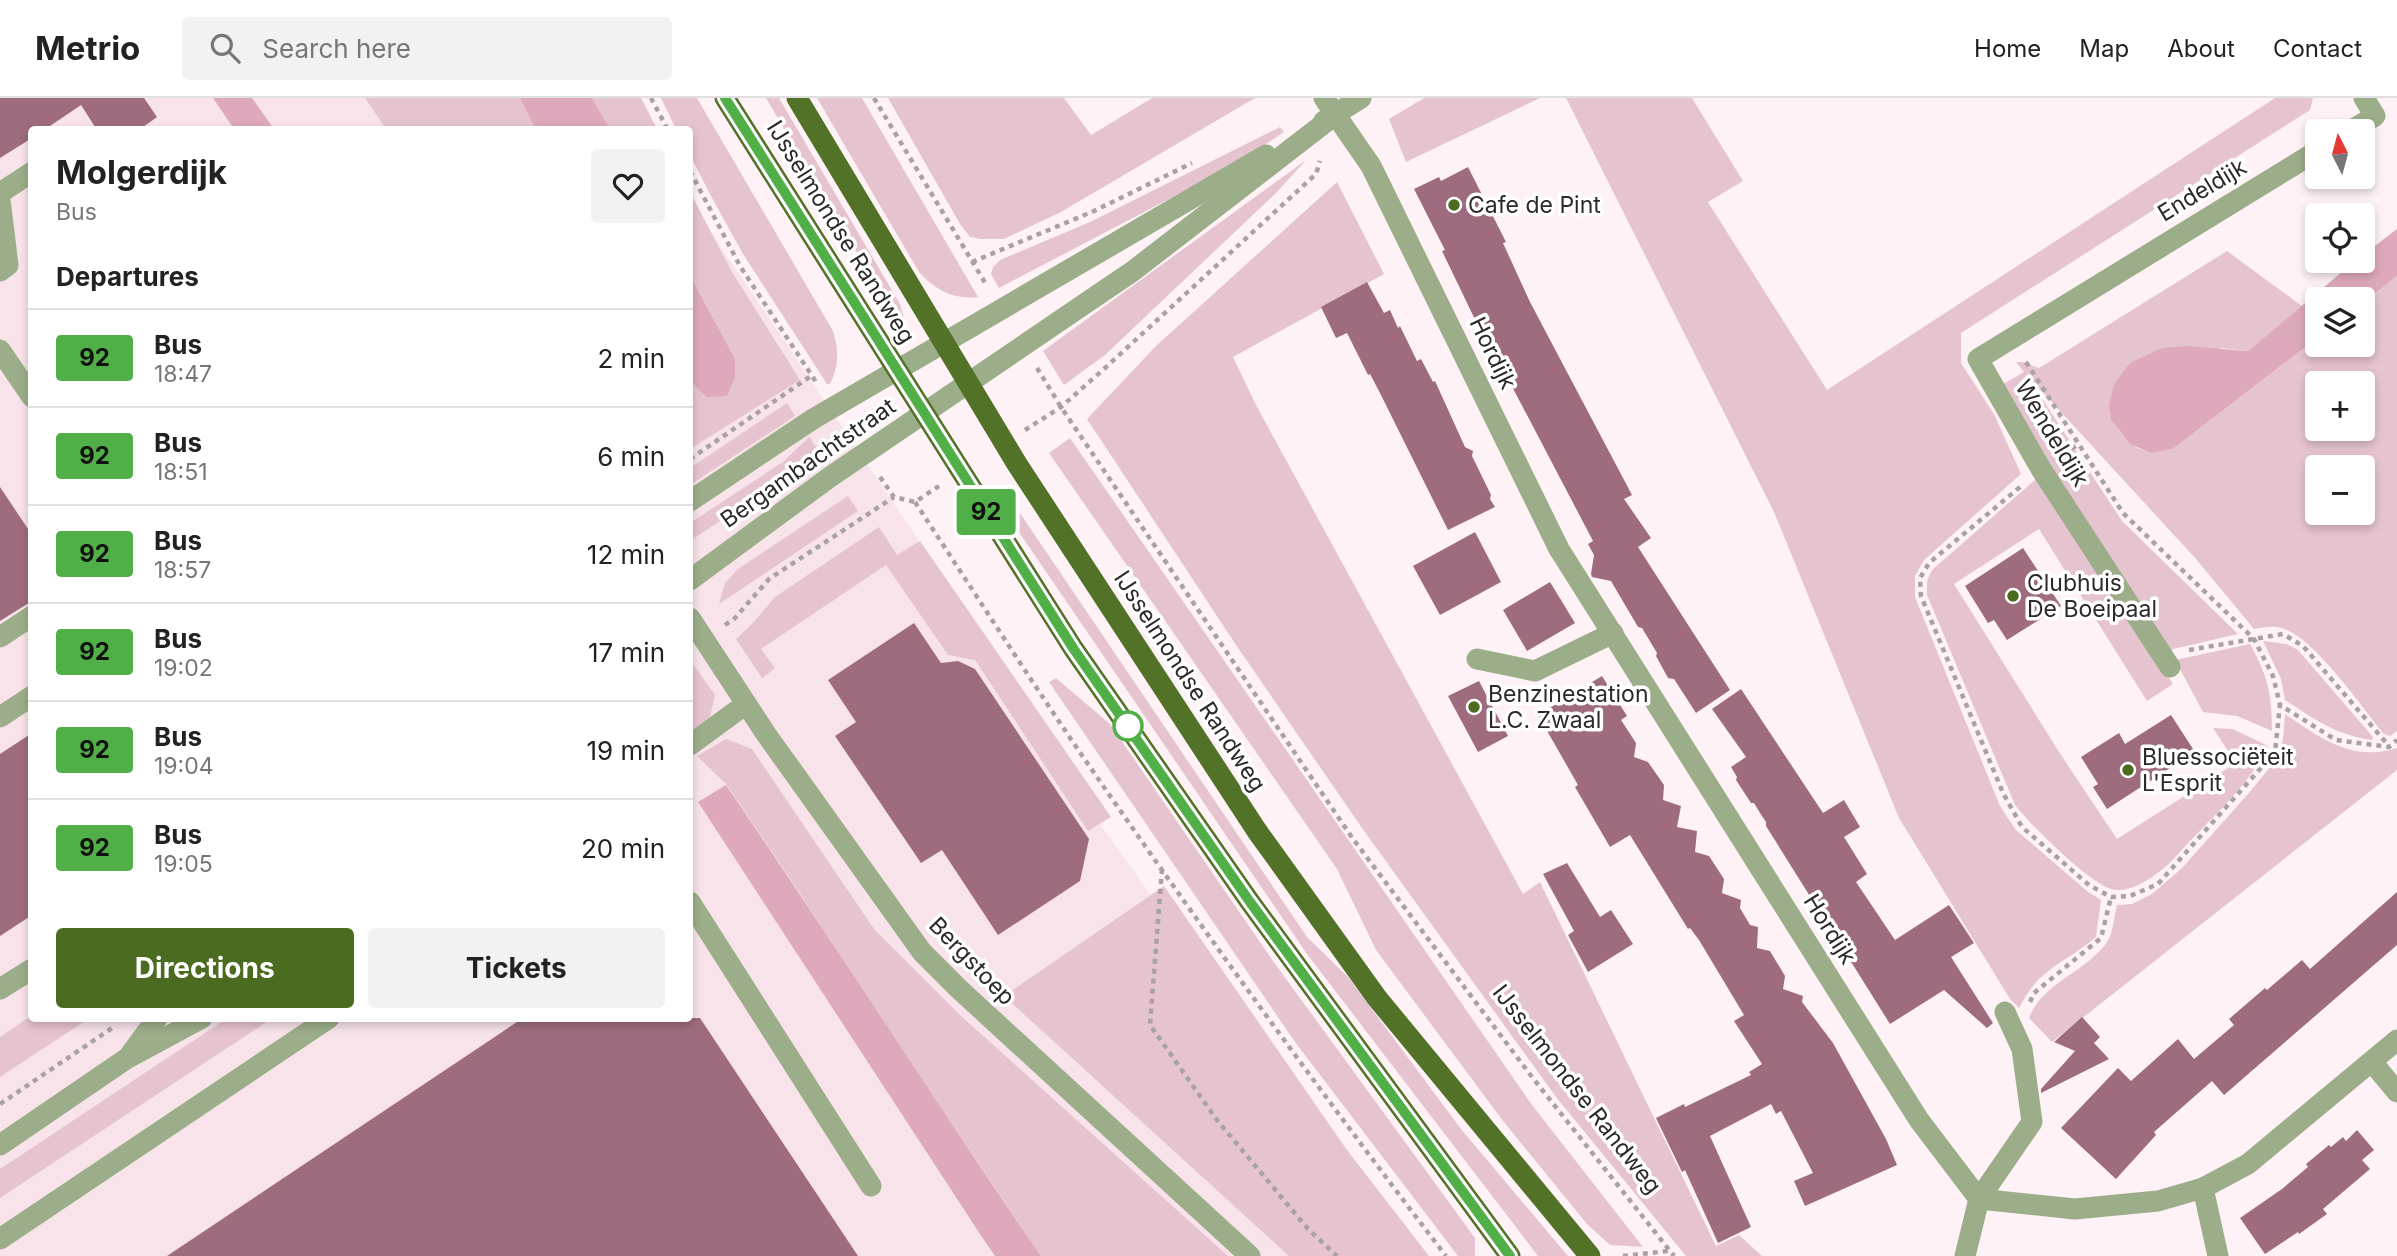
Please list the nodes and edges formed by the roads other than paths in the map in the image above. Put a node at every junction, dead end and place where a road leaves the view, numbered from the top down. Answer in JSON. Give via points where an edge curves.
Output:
{"nodes":[{"id":1,"x":726,"y":98,"type":"edge"},
{"id":2,"x":797,"y":98,"type":"edge"},
{"id":3,"x":1361,"y":98,"type":"edge"},
{"id":4,"x":1330,"y":106,"type":"edge"},
{"id":5,"x":2305,"y":158,"type":"edge"},
{"id":6,"x":28,"y":175,"type":"edge"},
{"id":7,"x":0,"y":193,"type":"edge"},
{"id":8,"x":0,"y":200,"type":"edge"},
{"id":9,"x":0,"y":271,"type":"edge"},
{"id":10,"x":2115,"y":274,"type":"joint"},
{"id":11,"x":943,"y":343,"type":"junction"},
{"id":12,"x":0,"y":350,"type":"edge"},
{"id":13,"x":896,"y":370,"type":"junction"},
{"id":14,"x":968,"y":383,"type":"junction"},
{"id":15,"x":28,"y":391,"type":"edge"},
{"id":16,"x":923,"y":414,"type":"junction"},
{"id":17,"x":693,"y":499,"type":"edge"},
{"id":18,"x":693,"y":578,"type":"edge"},
{"id":19,"x":28,"y":619,"type":"edge"},
{"id":20,"x":693,"y":622,"type":"edge"},
{"id":21,"x":1613,"y":633,"type":"junction"},
{"id":22,"x":0,"y":637,"type":"edge"},
{"id":23,"x":1477,"y":659,"type":"dead end"},
{"id":24,"x":2167,"y":661,"type":"road end"},
{"id":25,"x":28,"y":699,"type":"edge"},
{"id":26,"x":746,"y":704,"type":"junction"},
{"id":27,"x":0,"y":717,"type":"edge"},
{"id":28,"x":693,"y":743,"type":"edge"},
{"id":29,"x":693,"y":907,"type":"edge"},
{"id":30,"x":28,"y":972,"type":"edge"},
{"id":31,"x":0,"y":989,"type":"edge"},
{"id":32,"x":155,"y":1022,"type":"edge"},
{"id":33,"x":195,"y":1022,"type":"edge"},
{"id":34,"x":323,"y":1022,"type":"edge"},
{"id":35,"x":2009,"y":1022,"type":"road end"},
{"id":36,"x":2397,"y":1040,"type":"edge"},
{"id":37,"x":127,"y":1059,"type":"junction"},
{"id":38,"x":2372,"y":1062,"type":"junction"},
{"id":39,"x":2397,"y":1092,"type":"edge"},
{"id":40,"x":0,"y":1145,"type":"edge"},
{"id":41,"x":871,"y":1186,"type":"dead end"},
{"id":42,"x":2203,"y":1188,"type":"junction"},
{"id":43,"x":1979,"y":1199,"type":"junction"},
{"id":44,"x":0,"y":1238,"type":"edge"},
{"id":45,"x":1250,"y":1256,"type":"edge"},
{"id":46,"x":1510,"y":1256,"type":"edge"},
{"id":47,"x":1590,"y":1256,"type":"edge"},
{"id":48,"x":1965,"y":1256,"type":"edge"},
{"id":49,"x":2218,"y":1256,"type":"edge"}],
"edges":[{"from":1,"to":13,"type":"main road","name":"IJsselmondse Randweg"},
{"from":2,"to":11,"type":"main road","name":"IJsselmondse Randweg"},
{"from":3,"to":4,"type":"street"},
{"from":4,"to":11,"type":"street","name":"Bergambachtstraat"},
{"from":4,"to":14,"type":"street","name":"Bergambachtstraat","via":[[1133,271]]},
{"from":4,"to":21,"type":"street","name":"Hordijk","via":[[1371,166],[1559,549]]},
{"from":5,"to":10,"type":"street","name":"Endeldijk"},
{"from":6,"to":7,"type":"street"},
{"from":8,"to":9,"type":"street","via":[[8,265]]},
{"from":10,"to":24,"type":"street","name":"Wendeldijk","via":[[1978,359],[2041,469]]},
{"from":11,"to":13,"type":"street","name":"Bergambachtstraat"},
{"from":11,"to":14,"type":"main road","name":"IJsselmondse Randweg"},
{"from":12,"to":15,"type":"street"},
{"from":13,"to":16,"type":"main road","name":"IJsselmondse Randweg"},
{"from":13,"to":17,"type":"street","name":"Bergambachtstraat"},
{"from":14,"to":16,"type":"street","name":"Bergambachtstraat"},
{"from":14,"to":47,"type":"main road","name":"IJsselmondse Randweg","via":[[1257,831],[1377,998]]},
{"from":16,"to":18,"type":"street","name":"Bergambachtstraat"},
{"from":16,"to":46,"type":"main road","name":"IJsselmondse Randweg","via":[[1073,648],[1242,891]]},
{"from":19,"to":22,"type":"street"},
{"from":20,"to":26,"type":"street","name":"Bergstoep"},
{"from":21,"to":23,"type":"street","via":[[1535,671]]},
{"from":21,"to":43,"type":"street","name":"Hordijk","via":[[1919,1120]]},
{"from":25,"to":27,"type":"street"},
{"from":26,"to":28,"type":"street"},
{"from":26,"to":45,"type":"street","name":"Bergstoep","via":[[922,952]]},
{"from":29,"to":41,"type":"street"},
{"from":30,"to":31,"type":"street"},
{"from":32,"to":37,"type":"street"},
{"from":33,"to":37,"type":"street"},
{"from":34,"to":44,"type":"street"},
{"from":35,"to":43,"type":"street","via":[[2022,1049],[2032,1122]]},
{"from":36,"to":38,"type":"street"},
{"from":37,"to":40,"type":"street"},
{"from":38,"to":39,"type":"street"},
{"from":38,"to":42,"type":"street","via":[[2248,1164]]},
{"from":42,"to":43,"type":"street","via":[[2158,1201],[2076,1209]]},
{"from":42,"to":49,"type":"street"},
{"from":43,"to":48,"type":"street"}]}
